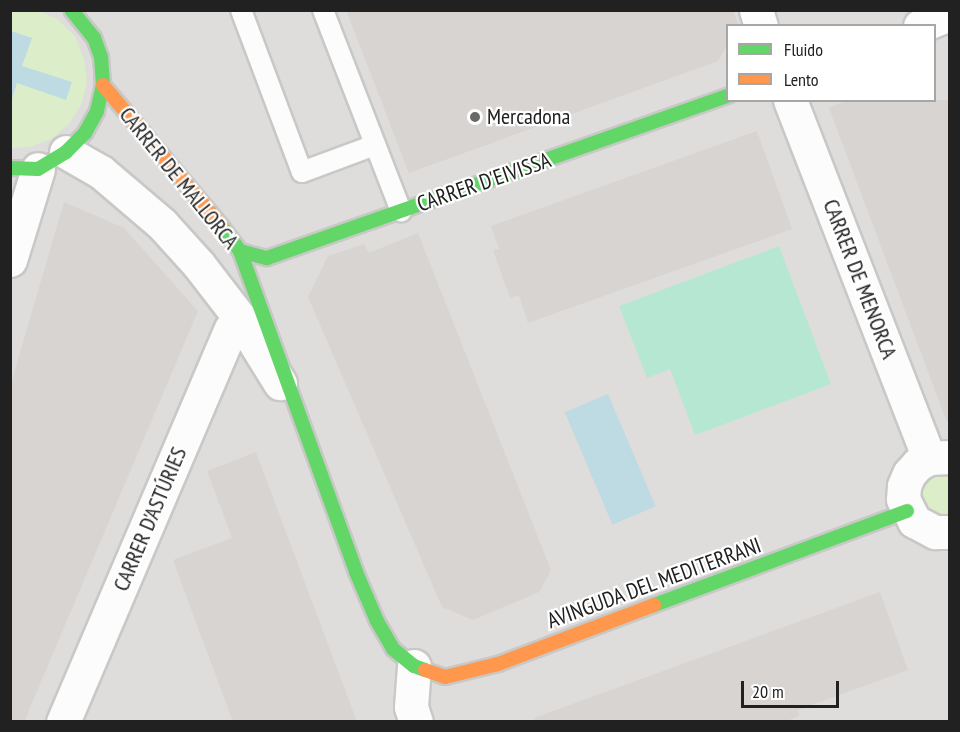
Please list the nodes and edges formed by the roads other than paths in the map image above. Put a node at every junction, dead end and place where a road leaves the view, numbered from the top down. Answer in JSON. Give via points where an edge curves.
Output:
{"nodes":[{"id":1,"x":71,"y":10,"type":"edge"},
{"id":2,"x":93,"y":10,"type":"edge"},
{"id":3,"x":241,"y":10,"type":"edge"},
{"id":4,"x":322,"y":10,"type":"edge"},
{"id":5,"x":950,"y":14,"type":"edge"},
{"id":6,"x":925,"y":24,"type":"edge"},
{"id":7,"x":94,"y":38,"type":"junction"},
{"id":8,"x":103,"y":85,"type":"junction"},
{"id":9,"x":726,"y":97,"type":"edge"},
{"id":10,"x":791,"y":102,"type":"edge"},
{"id":11,"x":375,"y":145,"type":"junction"},
{"id":12,"x":66,"y":152,"type":"junction"},
{"id":13,"x":24,"y":168,"type":"edge"},
{"id":14,"x":401,"y":211,"type":"junction"},
{"id":15,"x":240,"y":251,"type":"junction"},
{"id":16,"x":10,"y":260,"type":"edge"},
{"id":17,"x":239,"y":317,"type":"junction"},
{"id":18,"x":298,"y":410,"type":"junction"},
{"id":19,"x":939,"y":458,"type":"edge"},
{"id":20,"x":907,"y":511,"type":"junction"},
{"id":21,"x":950,"y":532,"type":"edge"},
{"id":22,"x":414,"y":666,"type":"junction"},
{"id":23,"x":63,"y":722,"type":"edge"},
{"id":24,"x":416,"y":722,"type":"edge"}],
"edges":[{"from":1,"to":7,"type":"street"},
{"from":2,"to":7,"type":"street"},
{"from":3,"to":11,"type":"lane","via":[[302,172]]},
{"from":4,"to":11,"type":"lane"},
{"from":5,"to":6,"type":"street"},
{"from":7,"to":8,"type":"street","via":[[101,57]]},
{"from":8,"to":12,"type":"street","via":[[97,111],[85,133]]},
{"from":8,"to":15,"type":"street","name":"CARRER DE MALLORCA"},
{"from":9,"to":14,"type":"street","name":"CARRER D'EIVISSA"},
{"from":10,"to":19,"type":"street","name":"CARRER DE MENORCA"},
{"from":11,"to":14,"type":"lane"},
{"from":12,"to":13,"type":"street"},
{"from":12,"to":17,"type":"street","name":"CARRER DE MALLORCA","via":[[101,172],[162,224]]},
{"from":13,"to":16,"type":"street"},
{"from":14,"to":15,"type":"street","name":"CARRER D'EIVISSA","via":[[267,258]]},
{"from":15,"to":18,"type":"street","name":"CARRER DE MALLORCA"},
{"from":17,"to":18,"type":"street","name":"CARRER DE MALLORCA"},
{"from":17,"to":23,"type":"street","name":"CARRER D'ASTÚRIES"},
{"from":18,"to":22,"type":"street","name":"CARRER DE MALLORCA","via":[[377,621],[393,649]]},
{"from":19,"to":20,"type":"street","via":[[918,464],[909,474],[903,499]]},
{"from":20,"to":21,"type":"street","via":[[924,528]]},
{"from":20,"to":22,"type":"street","name":"AVINGUDA DEL MEDITERRANI","via":[[498,664],[445,677]]},
{"from":22,"to":24,"type":"street","via":[[411,707]]}]}
